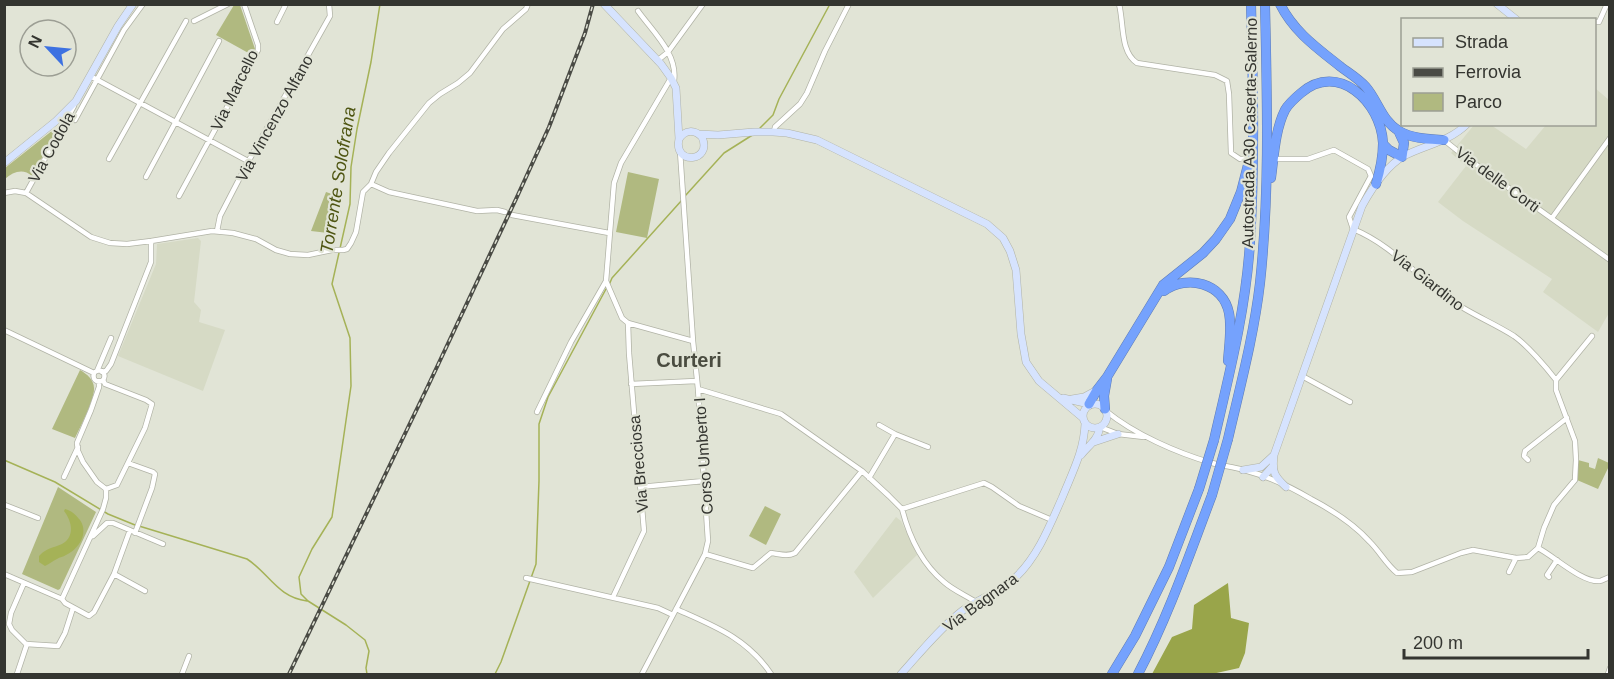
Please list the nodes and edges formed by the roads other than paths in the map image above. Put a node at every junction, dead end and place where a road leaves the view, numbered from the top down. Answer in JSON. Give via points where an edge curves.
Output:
{"nodes":[{"id":1,"x":133,"y":4,"type":"edge"},
{"id":2,"x":143,"y":4,"type":"edge"},
{"id":3,"x":228,"y":4,"type":"edge"},
{"id":4,"x":244,"y":4,"type":"edge"},
{"id":5,"x":286,"y":4,"type":"edge"},
{"id":6,"x":329,"y":4,"type":"edge"},
{"id":7,"x":528,"y":4,"type":"edge"},
{"id":8,"x":604,"y":4,"type":"edge"},
{"id":9,"x":703,"y":4,"type":"edge"},
{"id":10,"x":849,"y":4,"type":"edge"},
{"id":11,"x":1119,"y":4,"type":"edge"},
{"id":12,"x":1251,"y":4,"type":"edge"},
{"id":13,"x":1265,"y":4,"type":"edge"},
{"id":14,"x":1280,"y":4,"type":"edge"},
{"id":15,"x":1497,"y":4,"type":"edge"},
{"id":16,"x":1607,"y":4,"type":"edge"},
{"id":17,"x":638,"y":11,"type":"dead end"},
{"id":18,"x":1514,"y":18,"type":"edge"},
{"id":19,"x":186,"y":21,"type":"dead end"},
{"id":20,"x":194,"y":21,"type":"dead end"},
{"id":21,"x":277,"y":22,"type":"dead end"},
{"id":22,"x":1596,"y":22,"type":"edge"},
{"id":23,"x":219,"y":41,"type":"dead end"},
{"id":24,"x":668,"y":52,"type":"junction"},
{"id":25,"x":657,"y":61,"type":"junction"},
{"id":26,"x":93,"y":78,"type":"junction"},
{"id":27,"x":672,"y":81,"type":"junction"},
{"id":28,"x":76,"y":101,"type":"junction"},
{"id":29,"x":140,"y":103,"type":"junction"},
{"id":30,"x":57,"y":120,"type":"junction"},
{"id":31,"x":75,"y":120,"type":"dead end"},
{"id":32,"x":678,"y":120,"type":"junction"},
{"id":33,"x":175,"y":122,"type":"junction"},
{"id":34,"x":64,"y":125,"type":"junction"},
{"id":35,"x":1464,"y":126,"type":"edge"},
{"id":36,"x":1398,"y":130,"type":"junction"},
{"id":37,"x":690,"y":131,"type":"junction"},
{"id":38,"x":60,"y":132,"type":"junction"},
{"id":39,"x":774,"y":132,"type":"junction"},
{"id":40,"x":699,"y":134,"type":"junction"},
{"id":41,"x":718,"y":135,"type":"junction"},
{"id":42,"x":1610,"y":138,"type":"edge"},
{"id":43,"x":680,"y":139,"type":"junction"},
{"id":44,"x":1444,"y":140,"type":"junction"},
{"id":45,"x":209,"y":141,"type":"junction"},
{"id":46,"x":1254,"y":141,"type":"junction"},
{"id":47,"x":1383,"y":144,"type":"junction"},
{"id":48,"x":704,"y":145,"type":"junction"},
{"id":49,"x":680,"y":151,"type":"junction"},
{"id":50,"x":1402,"y":157,"type":"junction"},
{"id":51,"x":690,"y":158,"type":"junction"},
{"id":52,"x":109,"y":159,"type":"dead end"},
{"id":53,"x":1245,"y":159,"type":"dead end"},
{"id":54,"x":1277,"y":159,"type":"dead end"},
{"id":55,"x":246,"y":160,"type":"dead end"},
{"id":56,"x":4,"y":163,"type":"edge"},
{"id":57,"x":681,"y":168,"type":"junction"},
{"id":58,"x":146,"y":177,"type":"dead end"},
{"id":59,"x":371,"y":184,"type":"junction"},
{"id":60,"x":1376,"y":184,"type":"junction"},
{"id":61,"x":4,"y":193,"type":"edge"},
{"id":62,"x":26,"y":193,"type":"junction"},
{"id":63,"x":179,"y":196,"type":"dead end"},
{"id":64,"x":1265,"y":211,"type":"junction"},
{"id":65,"x":505,"y":212,"type":"dead end"},
{"id":66,"x":512,"y":215,"type":"dead end"},
{"id":67,"x":1552,"y":218,"type":"junction"},
{"id":68,"x":1353,"y":229,"type":"junction"},
{"id":69,"x":217,"y":231,"type":"junction"},
{"id":70,"x":609,"y":233,"type":"junction"},
{"id":71,"x":151,"y":241,"type":"junction"},
{"id":72,"x":1610,"y":260,"type":"edge"},
{"id":73,"x":606,"y":283,"type":"junction"},
{"id":74,"x":1153,"y":300,"type":"junction"},
{"id":75,"x":628,"y":323,"type":"junction"},
{"id":76,"x":4,"y":330,"type":"edge"},
{"id":77,"x":1592,"y":336,"type":"dead end"},
{"id":78,"x":111,"y":338,"type":"dead end"},
{"id":79,"x":693,"y":341,"type":"junction"},
{"id":80,"x":98,"y":372,"type":"junction"},
{"id":81,"x":1107,"y":376,"type":"junction"},
{"id":82,"x":1302,"y":376,"type":"junction"},
{"id":83,"x":1556,"y":380,"type":"junction"},
{"id":84,"x":101,"y":381,"type":"junction"},
{"id":85,"x":696,"y":381,"type":"junction"},
{"id":86,"x":631,"y":384,"type":"junction"},
{"id":87,"x":698,"y":389,"type":"junction"},
{"id":88,"x":1097,"y":390,"type":"junction"},
{"id":89,"x":1225,"y":391,"type":"junction"},
{"id":90,"x":1058,"y":396,"type":"junction"},
{"id":91,"x":1070,"y":400,"type":"junction"},
{"id":92,"x":1350,"y":402,"type":"dead end"},
{"id":93,"x":1089,"y":404,"type":"junction"},
{"id":94,"x":1106,"y":410,"type":"junction"},
{"id":95,"x":537,"y":412,"type":"dead end"},
{"id":96,"x":1566,"y":418,"type":"junction"},
{"id":97,"x":1084,"y":421,"type":"junction"},
{"id":98,"x":879,"y":425,"type":"dead end"},
{"id":99,"x":1100,"y":427,"type":"junction"},
{"id":100,"x":1118,"y":434,"type":"junction"},
{"id":101,"x":895,"y":435,"type":"junction"},
{"id":102,"x":1150,"y":438,"type":"junction"},
{"id":103,"x":1094,"y":442,"type":"junction"},
{"id":104,"x":78,"y":447,"type":"junction"},
{"id":105,"x":928,"y":447,"type":"dead end"},
{"id":106,"x":1274,"y":455,"type":"junction"},
{"id":107,"x":1080,"y":457,"type":"junction"},
{"id":108,"x":1528,"y":460,"type":"dead end"},
{"id":109,"x":128,"y":463,"type":"junction"},
{"id":110,"x":1261,"y":467,"type":"junction"},
{"id":111,"x":1272,"y":467,"type":"junction"},
{"id":112,"x":1244,"y":470,"type":"junction"},
{"id":113,"x":862,"y":471,"type":"junction"},
{"id":114,"x":64,"y":477,"type":"dead end"},
{"id":115,"x":1263,"y":477,"type":"junction"},
{"id":116,"x":869,"y":478,"type":"junction"},
{"id":117,"x":704,"y":481,"type":"junction"},
{"id":118,"x":640,"y":487,"type":"junction"},
{"id":119,"x":1286,"y":487,"type":"junction"},
{"id":120,"x":106,"y":489,"type":"junction"},
{"id":121,"x":5,"y":505,"type":"edge"},
{"id":122,"x":902,"y":509,"type":"junction"},
{"id":123,"x":38,"y":518,"type":"dead end"},
{"id":124,"x":1052,"y":520,"type":"junction"},
{"id":125,"x":134,"y":531,"type":"junction"},
{"id":126,"x":89,"y":540,"type":"junction"},
{"id":127,"x":163,"y":544,"type":"dead end"},
{"id":128,"x":1538,"y":548,"type":"junction"},
{"id":129,"x":705,"y":554,"type":"junction"},
{"id":130,"x":1516,"y":558,"type":"junction"},
{"id":131,"x":1557,"y":560,"type":"junction"},
{"id":132,"x":1509,"y":572,"type":"dead end"},
{"id":133,"x":4,"y":574,"type":"edge"},
{"id":134,"x":114,"y":574,"type":"junction"},
{"id":135,"x":1610,"y":577,"type":"edge"},
{"id":136,"x":526,"y":578,"type":"dead end"},
{"id":137,"x":1549,"y":578,"type":"dead end"},
{"id":138,"x":1602,"y":580,"type":"junction"},
{"id":139,"x":24,"y":583,"type":"junction"},
{"id":140,"x":1610,"y":585,"type":"edge"},
{"id":141,"x":145,"y":591,"type":"dead end"},
{"id":142,"x":613,"y":597,"type":"junction"},
{"id":143,"x":62,"y":599,"type":"junction"},
{"id":144,"x":976,"y":602,"type":"junction"},
{"id":145,"x":73,"y":608,"type":"junction"},
{"id":146,"x":676,"y":609,"type":"junction"},
{"id":147,"x":673,"y":615,"type":"junction"},
{"id":148,"x":7,"y":624,"type":"edge"},
{"id":149,"x":27,"y":644,"type":"junction"},
{"id":150,"x":189,"y":656,"type":"dead end"},
{"id":151,"x":1610,"y":668,"type":"edge"},
{"id":152,"x":17,"y":675,"type":"edge"},
{"id":153,"x":182,"y":675,"type":"edge"},
{"id":154,"x":642,"y":675,"type":"edge"},
{"id":155,"x":771,"y":675,"type":"edge"},
{"id":156,"x":901,"y":675,"type":"edge"},
{"id":157,"x":1112,"y":675,"type":"edge"},
{"id":158,"x":1138,"y":675,"type":"edge"},
{"id":159,"x":1608,"y":675,"type":"edge"}],
"edges":[{"from":1,"to":26,"type":"main road"},
{"from":2,"to":26,"type":"street"},
{"from":3,"to":20,"type":"street"},
{"from":4,"to":45,"type":"street","name":"Via Marcello","via":[[258,50]]},
{"from":5,"to":21,"type":"street"},
{"from":6,"to":69,"type":"street","name":"Via Vincenzo Alfano","via":[[330,16],[220,216]]},
{"from":7,"to":59,"type":"street","via":[[503,29],[470,73],[429,103],[389,153]]},
{"from":8,"to":25,"type":"main road"},
{"from":9,"to":24,"type":"street"},
{"from":10,"to":39,"type":"street","via":[[807,93]]},
{"from":11,"to":53,"type":"street","via":[[1131,59],[1215,75],[1227,81],[1231,153]]},
{"from":12,"to":46,"type":"highway","name":"Autostrada A30 Caserta-Salerno"},
{"from":13,"to":64,"type":"highway","name":"Autostrada A30 Caserta-Salerno"},
{"from":14,"to":36,"type":"highway","via":[[1304,37],[1366,87],[1384,117]]},
{"from":15,"to":18,"type":"main road"},
{"from":16,"to":22,"type":"street"},
{"from":17,"to":24,"type":"street"},
{"from":19,"to":29,"type":"street"},
{"from":23,"to":33,"type":"street"},
{"from":24,"to":25,"type":"street"},
{"from":24,"to":27,"type":"street","via":[[675,72]]},
{"from":25,"to":27,"type":"main road"},
{"from":26,"to":28,"type":"main road"},
{"from":26,"to":29,"type":"street","name":"Via Marcello"},
{"from":26,"to":31,"type":"street"},
{"from":27,"to":32,"type":"main road"},
{"from":27,"to":70,"type":"street","via":[[621,163],[614,183]]},
{"from":28,"to":30,"type":"main road"},
{"from":28,"to":34,"type":"street","name":"Via Codola"},
{"from":29,"to":33,"type":"street","name":"Via Marcello"},
{"from":29,"to":52,"type":"street"},
{"from":30,"to":34,"type":"street"},
{"from":30,"to":38,"type":"street"},
{"from":30,"to":56,"type":"main road"},
{"from":32,"to":37,"type":"main road"},
{"from":32,"to":43,"type":"main road"},
{"from":33,"to":45,"type":"street","name":"Via Marcello"},
{"from":33,"to":58,"type":"street"},
{"from":34,"to":38,"type":"street","name":"Via Codola"},
{"from":35,"to":44,"type":"main road"},
{"from":36,"to":44,"type":"highway"},
{"from":36,"to":50,"type":"highway","via":[[1404,143]]},
{"from":37,"to":40,"type":"main road"},
{"from":37,"to":43,"type":"main road"},
{"from":38,"to":62,"type":"street","name":"Via Codola"},
{"from":39,"to":41,"type":"main road"},
{"from":39,"to":90,"type":"main road","via":[[817,140],[987,224],[1003,238],[1016,270],[1026,362],[1039,381]]},
{"from":40,"to":41,"type":"main road"},
{"from":40,"to":48,"type":"main road"},
{"from":41,"to":48,"type":"main road"},
{"from":42,"to":67,"type":"street","name":"Via delle Corti"},
{"from":43,"to":49,"type":"main road"},
{"from":44,"to":50,"type":"main road"},
{"from":44,"to":67,"type":"street","name":"Via delle Corti"},
{"from":45,"to":55,"type":"street","name":"Via Marcello"},
{"from":45,"to":63,"type":"street","name":"Via Marcello"},
{"from":46,"to":74,"type":"highway","via":[[1230,219],[1203,253],[1163,285]]},
{"from":46,"to":89,"type":"highway","name":"Autostrada A30 Caserta-Salerno","via":[[1250,244],[1238,336]]},
{"from":47,"to":50,"type":"highway"},
{"from":47,"to":60,"type":"highway"},
{"from":47,"to":64,"type":"highway","via":[[1370,105],[1354,89],[1329,81],[1306,88],[1290,103],[1281,122]]},
{"from":48,"to":51,"type":"main road","via":[[701,153]]},
{"from":49,"to":51,"type":"main road"},
{"from":49,"to":57,"type":"street","name":"Corso Umberto I"},
{"from":50,"to":60,"type":"main road"},
{"from":51,"to":57,"type":"street"},
{"from":54,"to":68,"type":"street","via":[[1308,159],[1334,150],[1368,169],[1371,176],[1349,217]]},
{"from":57,"to":79,"type":"street","name":"Corso Umberto I"},
{"from":59,"to":65,"type":"street","via":[[389,192],[477,211]]},
{"from":59,"to":69,"type":"street","via":[[363,192],[356,232],[347,249],[290,254],[256,239]]},
{"from":60,"to":68,"type":"main road"},
{"from":61,"to":62,"type":"street"},
{"from":62,"to":71,"type":"street","via":[[92,237],[110,243]]},
{"from":64,"to":158,"type":"highway","name":"Autostrada A30 Caserta-Salerno","bridge":true,"via":[[1248,357],[1228,439],[1183,573]]},
{"from":66,"to":70,"type":"street"},
{"from":67,"to":72,"type":"street","name":"Via delle Corti"},
{"from":68,"to":82,"type":"main road"},
{"from":68,"to":83,"type":"street","name":"Via Giardino","via":[[1378,241],[1462,309],[1516,337]]},
{"from":69,"to":71,"type":"street"},
{"from":70,"to":73,"type":"street"},
{"from":71,"to":80,"type":"street","via":[[151,262],[111,364]]},
{"from":73,"to":75,"type":"street"},
{"from":73,"to":95,"type":"street","via":[[571,342]]},
{"from":74,"to":81,"type":"highway"},
{"from":74,"to":89,"type":"highway","via":[[1172,285],[1185,282],[1208,286],[1222,296],[1230,326]]},
{"from":75,"to":79,"type":"street"},
{"from":75,"to":86,"type":"street","name":"Via Brecciosa"},
{"from":76,"to":80,"type":"street"},
{"from":77,"to":83,"type":"street"},
{"from":78,"to":80,"type":"street"},
{"from":79,"to":85,"type":"street","name":"Corso Umberto I"},
{"from":80,"to":84,"type":"street","via":[[104,377]]},
{"from":80,"to":84,"type":"street","via":[[94,378]]},
{"from":81,"to":88,"type":"highway"},
{"from":81,"to":94,"type":"highway"},
{"from":82,"to":92,"type":"street"},
{"from":82,"to":106,"type":"main road"},
{"from":83,"to":96,"type":"street","name":"Via Giardino"},
{"from":84,"to":104,"type":"street"},
{"from":84,"to":109,"type":"street","via":[[152,404]]},
{"from":85,"to":86,"type":"street"},
{"from":85,"to":87,"type":"street","name":"Corso Umberto I"},
{"from":86,"to":118,"type":"street","name":"Via Brecciosa"},
{"from":87,"to":113,"type":"street","via":[[781,414]]},
{"from":87,"to":117,"type":"street","name":"Corso Umberto I"},
{"from":88,"to":91,"type":"main road"},
{"from":88,"to":93,"type":"highway"},
{"from":89,"to":157,"type":"highway","name":"Autostrada A30 Caserta-Salerno","bridge":true,"via":[[1199,489],[1169,567]]},
{"from":90,"to":91,"type":"main road"},
{"from":90,"to":97,"type":"main road"},
{"from":91,"to":93,"type":"main road"},
{"from":93,"to":94,"type":"main road","via":[[1097,403]]},
{"from":93,"to":97,"type":"main road","via":[[1084,410]]},
{"from":94,"to":99,"type":"main road","via":[[1107,418]]},
{"from":94,"to":102,"type":"street","via":[[1128,428]]},
{"from":96,"to":108,"type":"street","via":[[1525,451]]},
{"from":96,"to":128,"type":"street","name":"Via Giardino","via":[[1575,441],[1575,480],[1554,505]]},
{"from":97,"to":99,"type":"main road","via":[[1091,427]]},
{"from":97,"to":107,"type":"main road","name":"Via Bagnara"},
{"from":98,"to":101,"type":"street"},
{"from":99,"to":100,"type":"street"},
{"from":99,"to":103,"type":"main road","name":"Via Bagnara"},
{"from":100,"to":102,"type":"street"},
{"from":100,"to":103,"type":"main road"},
{"from":101,"to":105,"type":"street"},
{"from":101,"to":116,"type":"street"},
{"from":102,"to":112,"type":"street","via":[[1200,459]]},
{"from":103,"to":107,"type":"main road","name":"Via Bagnara"},
{"from":104,"to":114,"type":"street"},
{"from":104,"to":120,"type":"street","via":[[83,462]]},
{"from":106,"to":110,"type":"main road"},
{"from":106,"to":111,"type":"main road"},
{"from":107,"to":124,"type":"main road","name":"Via Bagnara"},
{"from":109,"to":120,"type":"street","via":[[117,485]]},
{"from":109,"to":125,"type":"street","via":[[155,472]]},
{"from":110,"to":112,"type":"main road"},
{"from":110,"to":115,"type":"main road"},
{"from":111,"to":115,"type":"main road"},
{"from":111,"to":119,"type":"main road"},
{"from":112,"to":115,"type":"street"},
{"from":113,"to":116,"type":"street"},
{"from":113,"to":129,"type":"street","via":[[795,553],[771,553],[753,568]]},
{"from":115,"to":119,"type":"street"},
{"from":116,"to":122,"type":"street"},
{"from":117,"to":118,"type":"street"},
{"from":117,"to":129,"type":"street","name":"Corso Umberto I","via":[[708,540]]},
{"from":118,"to":142,"type":"street","name":"Via Brecciosa","via":[[644,531]]},
{"from":119,"to":130,"type":"street","via":[[1357,528],[1397,573],[1412,572],[1473,550]]},
{"from":120,"to":126,"type":"street","via":[[104,509]]},
{"from":121,"to":123,"type":"street"},
{"from":122,"to":124,"type":"street","via":[[984,483],[1018,506]]},
{"from":122,"to":144,"type":"street","via":[[928,567],[950,587]]},
{"from":124,"to":144,"type":"main road","name":"Via Bagnara","via":[[1019,574],[1008,585]]},
{"from":125,"to":126,"type":"street","via":[[107,523]]},
{"from":125,"to":127,"type":"street"},
{"from":125,"to":134,"type":"street"},
{"from":126,"to":143,"type":"street"},
{"from":128,"to":130,"type":"street","via":[[1528,557]]},
{"from":128,"to":131,"type":"street"},
{"from":129,"to":146,"type":"street","name":"Corso Umberto I"},
{"from":130,"to":132,"type":"street"},
{"from":131,"to":137,"type":"street","via":[[1547,575]]},
{"from":131,"to":138,"type":"street","via":[[1574,572]]},
{"from":133,"to":139,"type":"street"},
{"from":134,"to":141,"type":"street"},
{"from":134,"to":145,"type":"street","via":[[94,612],[89,616]]},
{"from":135,"to":138,"type":"street"},
{"from":136,"to":142,"type":"street"},
{"from":138,"to":140,"type":"street"},
{"from":139,"to":143,"type":"street"},
{"from":139,"to":148,"type":"street"},
{"from":142,"to":147,"type":"street"},
{"from":143,"to":145,"type":"street"},
{"from":144,"to":156,"type":"main road","name":"Via Bagnara","via":[[944,627]]},
{"from":145,"to":149,"type":"street","via":[[58,646]]},
{"from":146,"to":147,"type":"street","name":"Corso Umberto I"},
{"from":146,"to":155,"type":"street","via":[[743,643]]},
{"from":147,"to":154,"type":"street","name":"Corso Umberto I"},
{"from":148,"to":149,"type":"street"},
{"from":149,"to":152,"type":"street"},
{"from":150,"to":153,"type":"street"},
{"from":151,"to":159,"type":"street"}]}
